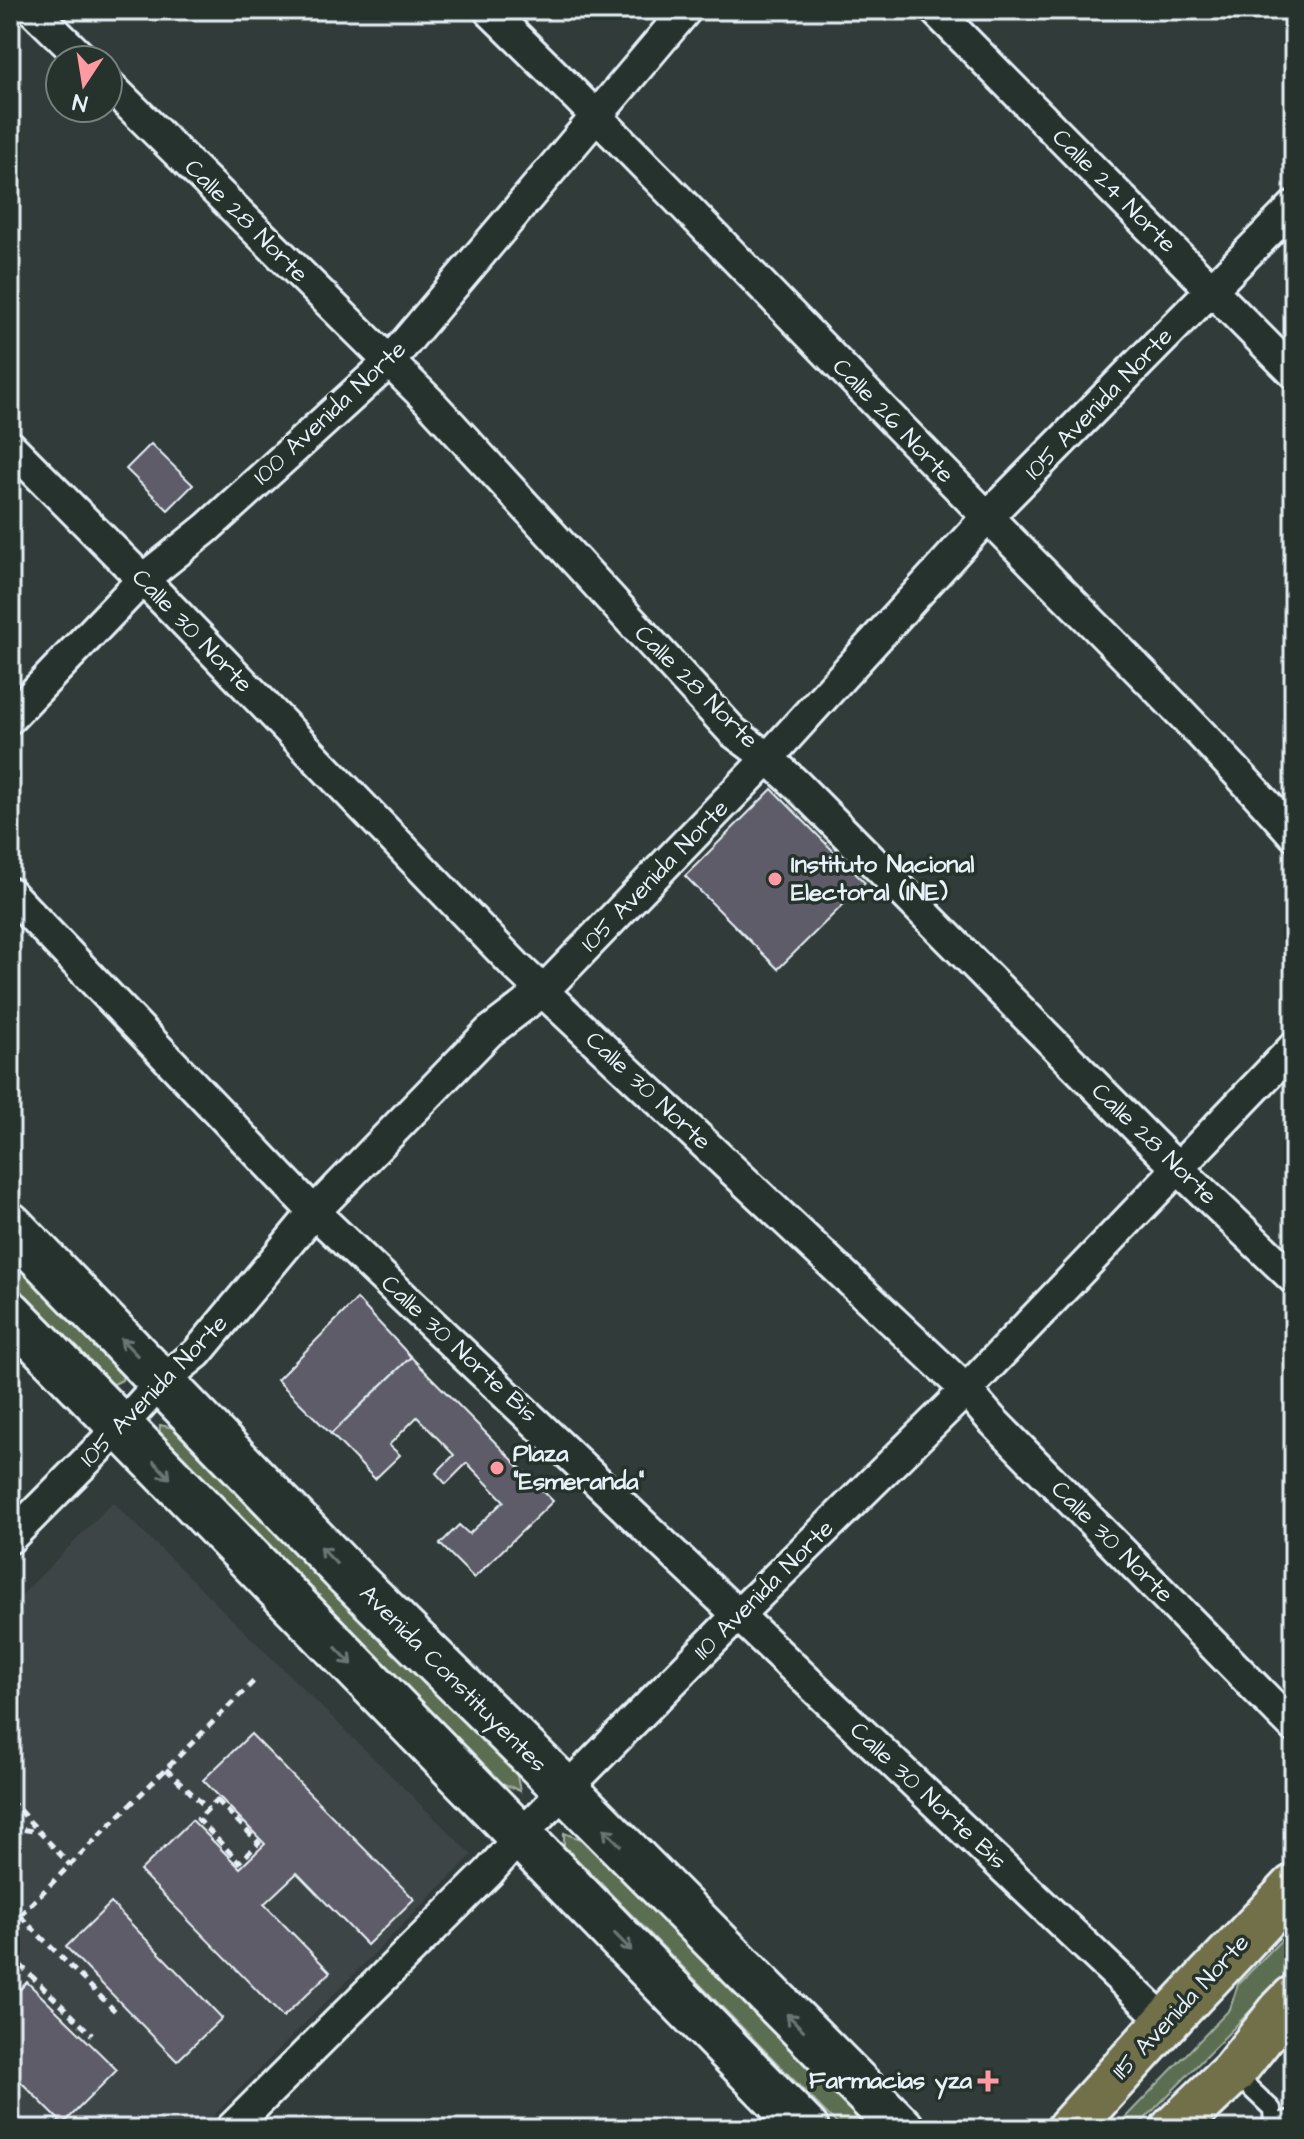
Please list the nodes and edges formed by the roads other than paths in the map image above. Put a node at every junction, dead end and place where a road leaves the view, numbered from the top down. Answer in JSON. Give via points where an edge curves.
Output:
{"nodes":[{"id":1,"x":33,"y":10,"type":"edge"},
{"id":2,"x":489,"y":10,"type":"edge"},
{"id":3,"x":686,"y":10,"type":"edge"},
{"id":4,"x":935,"y":10,"type":"edge"},
{"id":5,"x":68,"y":44,"type":"edge"},
{"id":6,"x":124,"y":100,"type":"edge"},
{"id":7,"x":597,"y":115,"type":"junction"},
{"id":8,"x":1294,"y":206,"type":"edge"},
{"id":9,"x":1212,"y":289,"type":"junction"},
{"id":10,"x":389,"y":362,"type":"junction"},
{"id":11,"x":1294,"y":373,"type":"edge"},
{"id":12,"x":10,"y":446,"type":"edge"},
{"id":13,"x":987,"y":517,"type":"junction"},
{"id":14,"x":142,"y":580,"type":"junction"},
{"id":15,"x":10,"y":718,"type":"edge"},
{"id":16,"x":768,"y":758,"type":"junction"},
{"id":17,"x":1294,"y":835,"type":"edge"},
{"id":18,"x":10,"y":893,"type":"edge"},
{"id":19,"x":543,"y":991,"type":"junction"},
{"id":20,"x":1294,"y":1047,"type":"edge"},
{"id":21,"x":1179,"y":1169,"type":"junction"},
{"id":22,"x":314,"y":1212,"type":"junction"},
{"id":23,"x":10,"y":1225,"type":"edge"},
{"id":24,"x":1294,"y":1279,"type":"edge"},
{"id":25,"x":10,"y":1313,"type":"edge"},
{"id":26,"x":162,"y":1381,"type":"junction"},
{"id":27,"x":966,"y":1390,"type":"junction"},
{"id":28,"x":120,"y":1427,"type":"junction"},
{"id":29,"x":10,"y":1538,"type":"edge"},
{"id":30,"x":738,"y":1615,"type":"junction"},
{"id":31,"x":1294,"y":1727,"type":"edge"},
{"id":32,"x":566,"y":1790,"type":"junction"},
{"id":33,"x":520,"y":1836,"type":"junction"},
{"id":34,"x":1294,"y":1887,"type":"edge"},
{"id":35,"x":1294,"y":1998,"type":"edge"},
{"id":36,"x":1166,"y":2022,"type":"junction"},
{"id":37,"x":1233,"y":2072,"type":"junction"},
{"id":38,"x":1294,"y":2118,"type":"edge"},
{"id":39,"x":231,"y":2129,"type":"edge"},
{"id":40,"x":806,"y":2129,"type":"edge"},
{"id":41,"x":902,"y":2129,"type":"edge"},
{"id":42,"x":1069,"y":2129,"type":"edge"},
{"id":43,"x":1173,"y":2129,"type":"edge"}],
"edges":[{"from":1,"to":5,"type":"street"},
{"from":2,"to":7,"type":"street","name":"Calle 26 Norte"},
{"from":3,"to":7,"type":"street","name":"100 Avenida Norte"},
{"from":4,"to":9,"type":"street","name":"Calle 24 Norte"},
{"from":6,"to":10,"type":"street","name":"Calle 28 Norte"},
{"from":7,"to":10,"type":"street","name":"100 Avenida Norte"},
{"from":7,"to":13,"type":"street","name":"Calle 26 Norte"},
{"from":8,"to":9,"type":"street","name":"105 Avenida Norte"},
{"from":9,"to":11,"type":"street","name":"Calle 24 Norte"},
{"from":9,"to":13,"type":"street","name":"105 Avenida Norte"},
{"from":10,"to":14,"type":"street","name":"100 Avenida Norte","via":[[207,528]]},
{"from":10,"to":16,"type":"street","name":"Calle 28 Norte","via":[[733,732]]},
{"from":12,"to":14,"type":"street","name":"Calle 30 Norte"},
{"from":13,"to":16,"type":"street","name":"105 Avenida Norte"},
{"from":13,"to":17,"type":"street","name":"Calle 26 Norte","via":[[1235,768]]},
{"from":14,"to":15,"type":"street","name":"100 Avenida Norte"},
{"from":14,"to":19,"type":"street","name":"Calle 30 Norte"},
{"from":16,"to":19,"type":"street","name":"105 Avenida Norte"},
{"from":16,"to":21,"type":"street","name":"Calle 28 Norte"},
{"from":18,"to":22,"type":"street","name":"Calle 30 Norte Bis"},
{"from":19,"to":22,"type":"street","name":"105 Avenida Norte","via":[[489,1032]]},
{"from":19,"to":27,"type":"street","name":"Calle 30 Norte"},
{"from":20,"to":21,"type":"street","name":"110 Avenida Norte"},
{"from":21,"to":24,"type":"street","name":"Calle 28 Norte"},
{"from":21,"to":27,"type":"street","name":"110 Avenida Norte"},
{"from":22,"to":26,"type":"street","name":"105 Avenida Norte","via":[[197,1353]]},
{"from":22,"to":30,"type":"street","name":"Calle 30 Norte Bis"},
{"from":26,"to":23,"type":"main road","name":"Avenida Constituyentes","one_way":true},
{"from":25,"to":28,"type":"main road"},
{"from":26,"to":28,"type":"street","name":"105 Avenida Norte"},
{"from":32,"to":26,"type":"main road","name":"Avenida Constituyentes","one_way":true,"via":[[344,1571]]},
{"from":27,"to":30,"type":"street","name":"110 Avenida Norte"},
{"from":27,"to":31,"type":"street","name":"Calle 30 Norte"},
{"from":28,"to":29,"type":"street","name":"105 Avenida Norte"},
{"from":28,"to":33,"type":"main road","one_way":true},
{"from":30,"to":32,"type":"street","name":"110 Avenida Norte"},
{"from":30,"to":36,"type":"street","name":"Calle 30 Norte Bis"},
{"from":32,"to":33,"type":"street","name":"110 Avenida Norte"},
{"from":41,"to":32,"type":"main road","name":"Avenida Constituyentes","one_way":true},
{"from":33,"to":39,"type":"street","name":"110 Avenida Norte"},
{"from":33,"to":40,"type":"main road","one_way":true},
{"from":34,"to":36,"type":"main road","name":"115 Avenida Norte"},
{"from":35,"to":37,"type":"main road"},
{"from":36,"to":42,"type":"main road","name":"115 Avenida Norte"},
{"from":37,"to":38,"type":"lane","via":[[1272,2109],[1273,2124]]},
{"from":37,"to":43,"type":"main road"}]}
